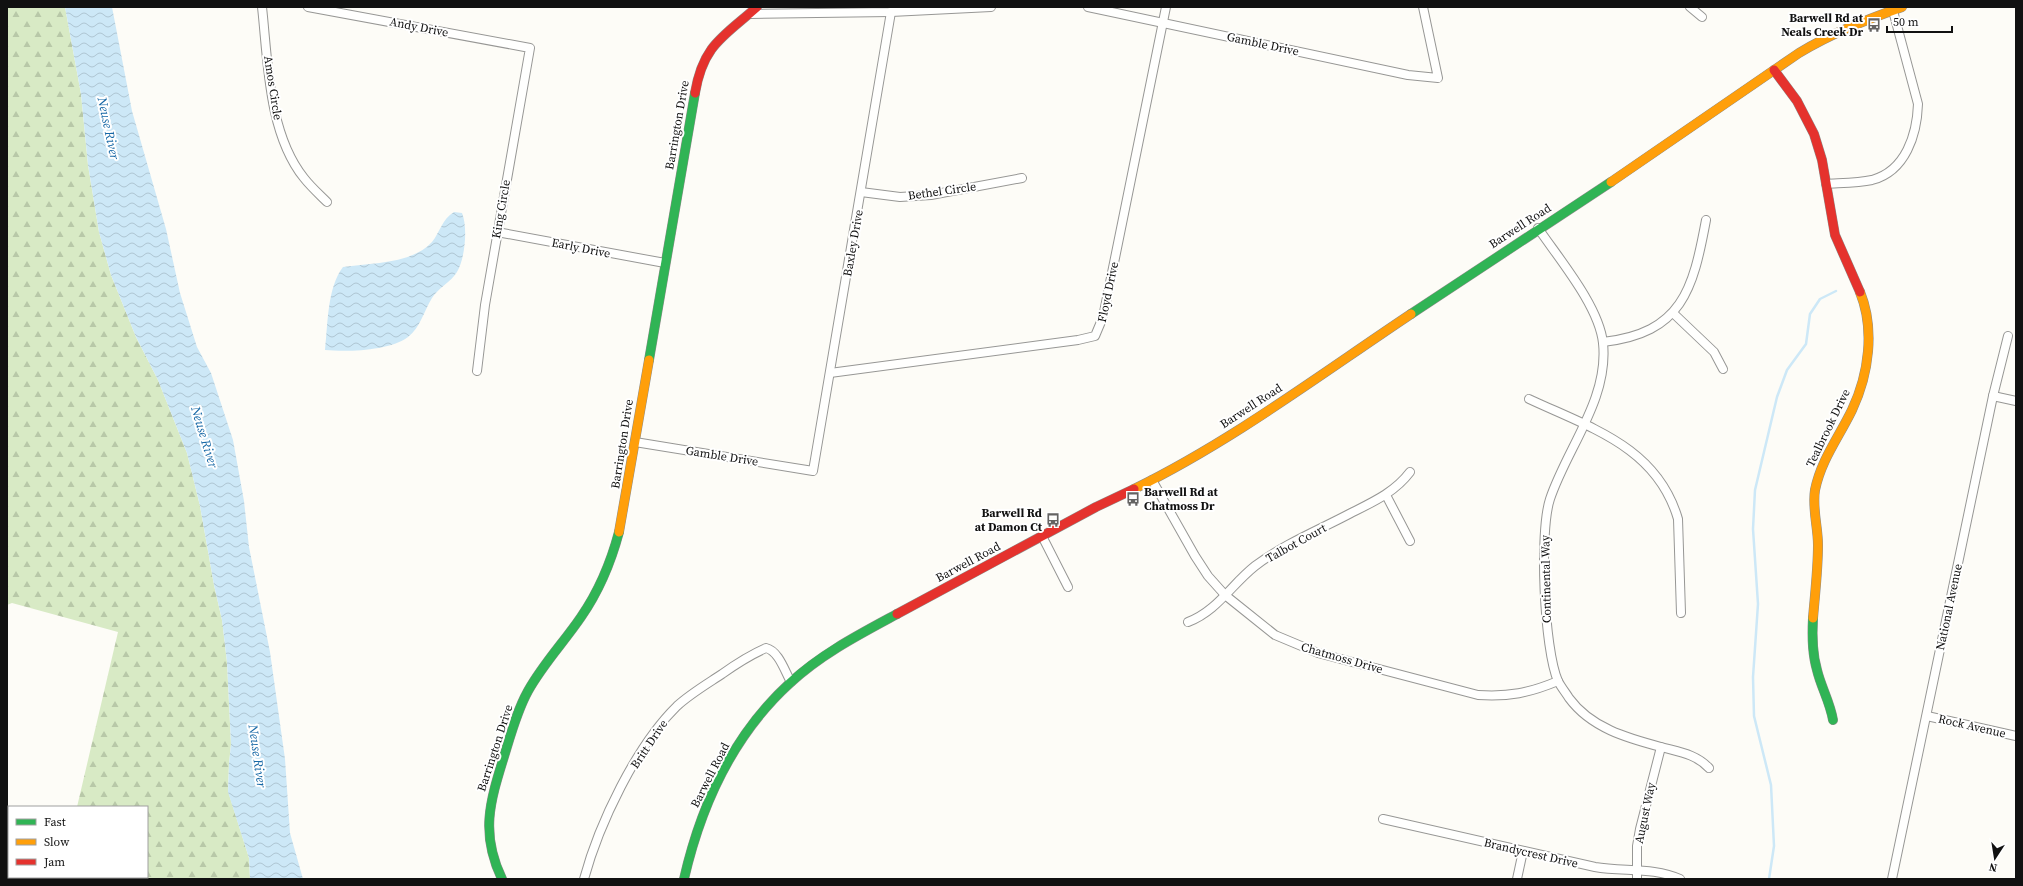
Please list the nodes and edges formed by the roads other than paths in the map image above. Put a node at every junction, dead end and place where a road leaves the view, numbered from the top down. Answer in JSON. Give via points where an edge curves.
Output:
{"nodes":[{"id":1,"x":262,"y":7,"type":"edge"},
{"id":2,"x":308,"y":7,"type":"edge"},
{"id":3,"x":992,"y":7,"type":"edge"},
{"id":4,"x":1088,"y":7,"type":"edge"},
{"id":5,"x":1166,"y":7,"type":"edge"},
{"id":6,"x":1423,"y":7,"type":"edge"},
{"id":7,"x":1690,"y":7,"type":"edge"},
{"id":8,"x":1902,"y":7,"type":"edge"},
{"id":9,"x":1892,"y":8,"type":"edge"},
{"id":10,"x":754,"y":10,"type":"edge"},
{"id":11,"x":891,"y":12,"type":"junction"},
{"id":12,"x":1702,"y":16,"type":"dead end"},
{"id":13,"x":1162,"y":22,"type":"junction"},
{"id":14,"x":530,"y":48,"type":"joint"},
{"id":15,"x":1774,"y":70,"type":"junction"},
{"id":16,"x":1022,"y":178,"type":"dead end"},
{"id":17,"x":1826,"y":184,"type":"junction"},
{"id":18,"x":862,"y":192,"type":"junction"},
{"id":19,"x":327,"y":202,"type":"dead end"},
{"id":20,"x":1706,"y":220,"type":"dead end"},
{"id":21,"x":1538,"y":228,"type":"junction"},
{"id":22,"x":497,"y":232,"type":"junction"},
{"id":23,"x":665,"y":264,"type":"junction"},
{"id":24,"x":1673,"y":313,"type":"junction"},
{"id":25,"x":2008,"y":336,"type":"dead end"},
{"id":26,"x":1603,"y":342,"type":"junction"},
{"id":27,"x":1723,"y":370,"type":"dead end"},
{"id":28,"x":476,"y":371,"type":"dead end"},
{"id":29,"x":830,"y":373,"type":"junction"},
{"id":30,"x":1993,"y":396,"type":"junction"},
{"id":31,"x":1529,"y":400,"type":"dead end"},
{"id":32,"x":2016,"y":401,"type":"edge"},
{"id":33,"x":1583,"y":424,"type":"junction"},
{"id":34,"x":635,"y":442,"type":"junction"},
{"id":35,"x":810,"y":470,"type":"joint"},
{"id":36,"x":1410,"y":472,"type":"dead end"},
{"id":37,"x":1152,"y":480,"type":"junction"},
{"id":38,"x":1386,"y":495,"type":"junction"},
{"id":39,"x":1042,"y":536,"type":"junction"},
{"id":40,"x":1410,"y":541,"type":"dead end"},
{"id":41,"x":1068,"y":587,"type":"dead end"},
{"id":42,"x":1225,"y":595,"type":"junction"},
{"id":43,"x":1681,"y":613,"type":"dead end"},
{"id":44,"x":1188,"y":622,"type":"dead end"},
{"id":45,"x":1558,"y":681,"type":"junction"},
{"id":46,"x":791,"y":682,"type":"junction"},
{"id":47,"x":1927,"y":716,"type":"junction"},
{"id":48,"x":1833,"y":720,"type":"dead end"},
{"id":49,"x":2016,"y":736,"type":"edge"},
{"id":50,"x":1661,"y":747,"type":"junction"},
{"id":51,"x":1709,"y":768,"type":"dead end"},
{"id":52,"x":1383,"y":819,"type":"dead end"},
{"id":53,"x":1523,"y":851,"type":"junction"},
{"id":54,"x":1637,"y":875,"type":"edge"},
{"id":55,"x":502,"y":879,"type":"edge"},
{"id":56,"x":584,"y":879,"type":"edge"},
{"id":57,"x":684,"y":879,"type":"edge"},
{"id":58,"x":1517,"y":879,"type":"edge"},
{"id":59,"x":1680,"y":879,"type":"edge"},
{"id":60,"x":1892,"y":879,"type":"edge"}],
"edges":[{"from":1,"to":19,"type":"street","name":"Amos Circle","via":[[275,116],[286,148],[303,177]]},
{"from":2,"to":14,"type":"street","name":"Andy Drive"},
{"from":3,"to":11,"type":"street"},
{"from":4,"to":13,"type":"street","name":"Gamble Drive"},
{"from":5,"to":13,"type":"street","name":"Floyd Drive"},
{"from":6,"to":13,"type":"street","name":"Gamble Drive","via":[[1438,78],[1408,75]]},
{"from":7,"to":12,"type":"street"},
{"from":8,"to":9,"type":"street","name":"Barwell Road"},
{"from":9,"to":15,"type":"street","name":"Barwell Road","via":[[1826,37]]},
{"from":9,"to":17,"type":"street","via":[[1918,104],[1918,120],[1909,149],[1894,168],[1884,175],[1872,180]]},
{"from":10,"to":11,"type":"street"},
{"from":10,"to":23,"type":"street","name":"Barrington Drive","via":[[717,40],[705,54],[701,64],[695,85]]},
{"from":11,"to":18,"type":"street","name":"Baxley Drive"},
{"from":13,"to":29,"type":"street","name":"Floyd Drive","via":[[1103,318],[1095,336]]},
{"from":14,"to":22,"type":"street","name":"King Circle"},
{"from":15,"to":17,"type":"street","name":"Tealbrook Drive","via":[[1806,114],[1816,137]]},
{"from":15,"to":21,"type":"street","name":"Barwell Road","via":[[1603,187]]},
{"from":16,"to":18,"type":"street","name":"Bethel Circle","via":[[932,195],[900,197]]},
{"from":17,"to":48,"type":"street","name":"Tealbrook Drive","via":[[1836,236],[1843,258],[1862,296],[1870,334],[1862,384],[1856,401],[1818,474],[1815,494],[1818,543],[1813,645],[1815,664],[1831,704]]},
{"from":18,"to":29,"type":"street","name":"Baxley Drive"},
{"from":20,"to":24,"type":"street","via":[[1690,286]]},
{"from":21,"to":26,"type":"street","name":"Continental Way","via":[[1590,306]]},
{"from":21,"to":37,"type":"street","name":"Barwell Road","via":[[1264,413]]},
{"from":22,"to":23,"type":"street","name":"Early Drive"},
{"from":22,"to":28,"type":"street","name":"King Circle"},
{"from":23,"to":34,"type":"street","name":"Barrington Drive"},
{"from":24,"to":26,"type":"street","via":[[1649,331]]},
{"from":24,"to":27,"type":"street","via":[[1714,352]]},
{"from":25,"to":30,"type":"street","name":"National Avenue"},
{"from":26,"to":33,"type":"street","name":"Continental Way","via":[[1598,392]]},
{"from":29,"to":35,"type":"street","name":"Baxley Drive","via":[[813,471]]},
{"from":30,"to":32,"type":"street"},
{"from":30,"to":47,"type":"street","name":"National Avenue"},
{"from":31,"to":33,"type":"street"},
{"from":33,"to":43,"type":"street","via":[[1637,455],[1650,467],[1667,491],[1678,520],[1680,535]]},
{"from":33,"to":45,"type":"street","name":"Continental Way","via":[[1549,501],[1545,527],[1548,637]]},
{"from":34,"to":35,"type":"street","name":"Gamble Drive"},
{"from":34,"to":55,"type":"street","name":"Barrington Drive","via":[[619,532],[605,574],[587,608],[527,693],[513,728],[489,813],[488,839],[492,858]]},
{"from":36,"to":38,"type":"street","name":"Talbot Court","via":[[1402,483]]},
{"from":37,"to":39,"type":"street","name":"Barwell Road"},
{"from":37,"to":42,"type":"street","name":"Chatmoss Drive","via":[[1195,556]]},
{"from":38,"to":40,"type":"street"},
{"from":38,"to":42,"type":"street","name":"Talbot Court","via":[[1287,546],[1255,567]]},
{"from":39,"to":41,"type":"street"},
{"from":39,"to":46,"type":"street","name":"Barwell Road","via":[[858,636]]},
{"from":42,"to":44,"type":"street","name":"Talbot Court","via":[[1202,617]]},
{"from":42,"to":45,"type":"street","name":"Chatmoss Drive","via":[[1275,635],[1294,644],[1318,653],[1459,691],[1478,695],[1523,694]]},
{"from":45,"to":50,"type":"street","name":"Continental Way","via":[[1570,699],[1595,722],[1629,738]]},
{"from":46,"to":56,"type":"street","name":"Britt Drive","via":[[773,651],[766,648],[744,659],[686,698],[650,739],[616,797],[601,828]]},
{"from":46,"to":57,"type":"street","name":"Barwell Road","via":[[749,730],[725,769],[690,848]]},
{"from":47,"to":49,"type":"street","name":"Rock Avenue"},
{"from":47,"to":60,"type":"street","name":"National Avenue"},
{"from":50,"to":51,"type":"street","name":"Continental Way","via":[[1690,755]]},
{"from":50,"to":54,"type":"street","name":"August Way","via":[[1640,829]]},
{"from":52,"to":53,"type":"street","name":"Brandycrest Drive"},
{"from":53,"to":54,"type":"street","name":"Brandycrest Drive"},
{"from":53,"to":58,"type":"street"},
{"from":54,"to":59,"type":"street","name":"Brandycrest Drive","via":[[1653,872]]}]}
